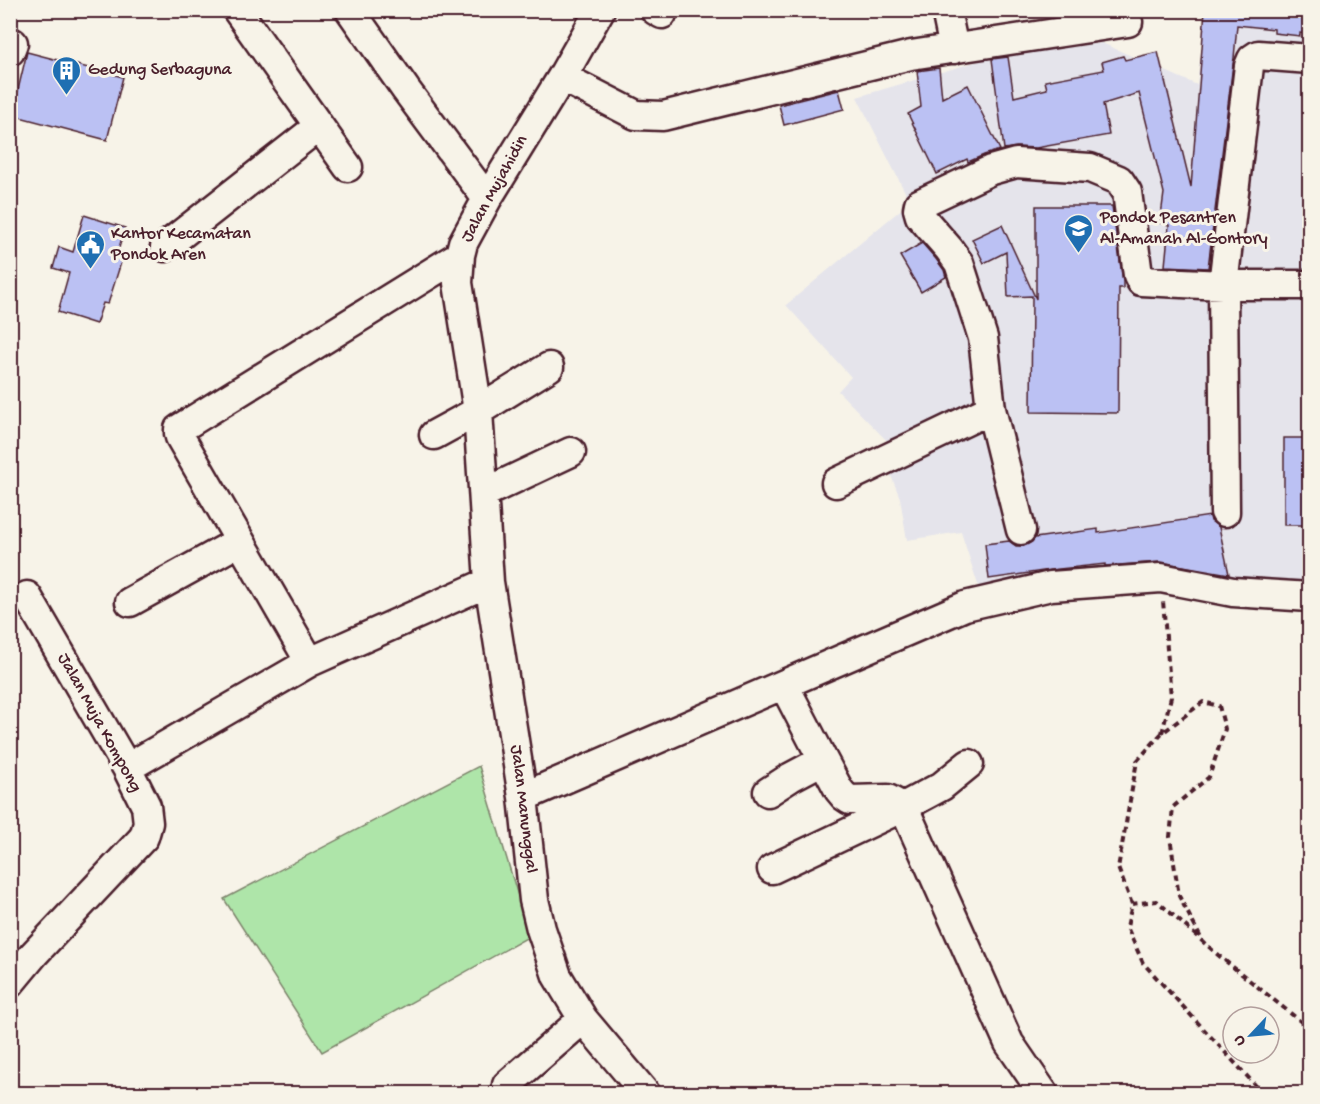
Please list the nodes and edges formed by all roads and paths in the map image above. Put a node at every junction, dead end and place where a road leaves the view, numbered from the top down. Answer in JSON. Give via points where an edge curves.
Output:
{"nodes":[{"id":1,"x":237,"y":10,"type":"edge"},
{"id":2,"x":350,"y":10,"type":"edge"},
{"id":3,"x":600,"y":10,"type":"edge"},
{"id":4,"x":946,"y":10,"type":"edge"},
{"id":5,"x":1128,"y":22,"type":"dead end"},
{"id":6,"x":954,"y":49,"type":"junction"},
{"id":7,"x":1310,"y":58,"type":"edge"},
{"id":8,"x":562,"y":76,"type":"junction"},
{"id":9,"x":318,"y":126,"type":"junction"},
{"id":10,"x":348,"y":167,"type":"dead end"},
{"id":11,"x":487,"y":199,"type":"junction"},
{"id":12,"x":165,"y":246,"type":"dead end"},
{"id":13,"x":460,"y":255,"type":"junction"},
{"id":14,"x":1222,"y":285,"type":"junction"},
{"id":15,"x":1310,"y":285,"type":"edge"},
{"id":16,"x":549,"y":367,"type":"dead end"},
{"id":17,"x":991,"y":409,"type":"junction"},
{"id":18,"x":478,"y":411,"type":"junction"},
{"id":19,"x":434,"y":435,"type":"dead end"},
{"id":20,"x":571,"y":452,"type":"dead end"},
{"id":21,"x":836,"y":483,"type":"dead end"},
{"id":22,"x":484,"y":493,"type":"junction"},
{"id":23,"x":1225,"y":512,"type":"dead end"},
{"id":24,"x":1021,"y":530,"type":"dead end"},
{"id":25,"x":240,"y":541,"type":"junction"},
{"id":26,"x":1161,"y":578,"type":"junction"},
{"id":27,"x":489,"y":582,"type":"junction"},
{"id":28,"x":27,"y":596,"type":"dead end"},
{"id":29,"x":1310,"y":597,"type":"edge"},
{"id":30,"x":130,"y":602,"type":"dead end"},
{"id":31,"x":310,"y":662,"type":"junction"},
{"id":32,"x":784,"y":684,"type":"junction"},
{"id":33,"x":1161,"y":734,"type":"junction"},
{"id":34,"x":823,"y":760,"type":"junction"},
{"id":35,"x":969,"y":764,"type":"dead end"},
{"id":36,"x":127,"y":768,"type":"junction"},
{"id":37,"x":768,"y":792,"type":"dead end"},
{"id":38,"x":523,"y":797,"type":"junction"},
{"id":39,"x":903,"y":807,"type":"junction"},
{"id":40,"x":772,"y":869,"type":"dead end"},
{"id":41,"x":1132,"y":904,"type":"junction"},
{"id":42,"x":1203,"y":942,"type":"junction"},
{"id":43,"x":10,"y":983,"type":"edge"},
{"id":44,"x":583,"y":1019,"type":"junction"},
{"id":45,"x":1310,"y":1029,"type":"edge"},
{"id":46,"x":507,"y":1085,"type":"dead end"},
{"id":47,"x":646,"y":1094,"type":"edge"},
{"id":48,"x":1044,"y":1094,"type":"edge"},
{"id":49,"x":1265,"y":1094,"type":"edge"}],
"edges":[{"from":1,"to":9,"type":"street"},
{"from":2,"to":11,"type":"street"},
{"from":3,"to":8,"type":"street","name":"Jalan Mujahidin"},
{"from":4,"to":6,"type":"street"},
{"from":5,"to":6,"type":"street"},
{"from":6,"to":8,"type":"street","via":[[911,55],[663,116],[636,115]]},
{"from":7,"to":14,"type":"street","via":[[1258,55],[1249,66]]},
{"from":8,"to":11,"type":"street","name":"Jalan Mujahidin"},
{"from":9,"to":10,"type":"street"},
{"from":9,"to":12,"type":"street"},
{"from":11,"to":13,"type":"street","name":"Jalan Mujahidin"},
{"from":13,"to":18,"type":"street","name":"Jalan Mujahidin","via":[[458,283]]},
{"from":13,"to":25,"type":"street","via":[[179,429]]},
{"from":14,"to":15,"type":"street"},
{"from":14,"to":17,"type":"street","via":[[1141,281],[1126,192],[1119,180],[1090,168],[1016,163],[991,170],[919,204],[920,216],[959,263],[983,338]]},
{"from":14,"to":23,"type":"street"},
{"from":16,"to":18,"type":"street"},
{"from":17,"to":21,"type":"street"},
{"from":17,"to":24,"type":"street"},
{"from":18,"to":19,"type":"street"},
{"from":18,"to":22,"type":"street","name":"Jalan Mujahidin"},
{"from":20,"to":22,"type":"street"},
{"from":22,"to":27,"type":"street","name":"Jalan Manunggal"},
{"from":25,"to":30,"type":"street"},
{"from":25,"to":31,"type":"street"},
{"from":26,"to":29,"type":"street","via":[[1233,592]]},
{"from":26,"to":32,"type":"street","via":[[1051,586],[965,606]]},
{"from":26,"to":33,"type":"path","via":[[1171,697]]},
{"from":27,"to":31,"type":"street"},
{"from":27,"to":38,"type":"street","name":"Jalan Manunggal"},
{"from":28,"to":36,"type":"street","name":"Jalan Muja Kompong"},
{"from":31,"to":36,"type":"street"},
{"from":32,"to":34,"type":"street"},
{"from":32,"to":38,"type":"street"},
{"from":33,"to":41,"type":"path","via":[[1137,761],[1119,868]]},
{"from":33,"to":42,"type":"path","via":[[1203,702],[1219,706],[1226,729],[1209,777],[1173,807],[1170,837],[1179,896]]},
{"from":34,"to":37,"type":"street"},
{"from":34,"to":39,"type":"street","via":[[839,790],[850,800],[888,799]]},
{"from":35,"to":39,"type":"street","via":[[942,786]]},
{"from":36,"to":43,"type":"street","name":"Jalan Muja Kompong","via":[[146,806],[148,823],[144,837]]},
{"from":38,"to":44,"type":"street","name":"Jalan Manunggal","via":[[534,900],[541,929],[557,976]]},
{"from":39,"to":40,"type":"street"},
{"from":39,"to":48,"type":"street","via":[[1009,1043]]},
{"from":41,"to":42,"type":"path","via":[[1157,901]]},
{"from":41,"to":49,"type":"path","via":[[1127,927],[1143,963]]},
{"from":42,"to":45,"type":"path"},
{"from":44,"to":46,"type":"street"},
{"from":44,"to":47,"type":"street","name":"Jalan Manunggal"}]}
